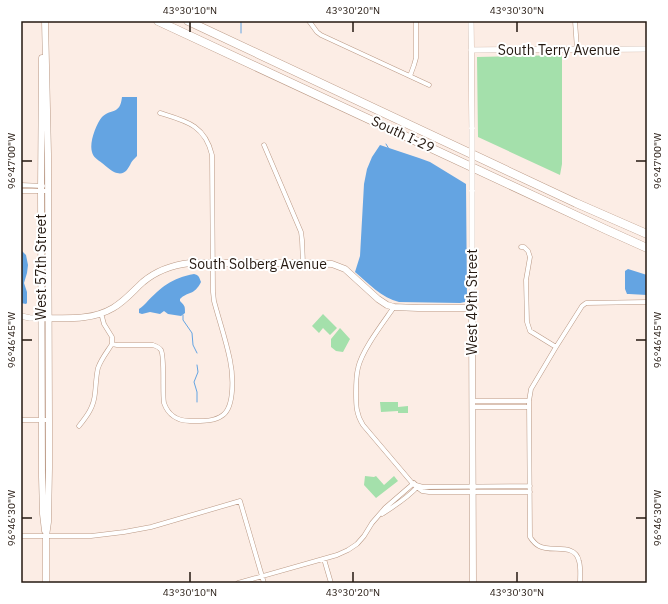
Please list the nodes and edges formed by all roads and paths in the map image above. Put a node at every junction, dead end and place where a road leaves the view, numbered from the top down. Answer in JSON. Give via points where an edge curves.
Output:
{"nodes":[{"id":1,"x":41,"y":21,"type":"edge"},
{"id":2,"x":45,"y":21,"type":"edge"},
{"id":3,"x":158,"y":21,"type":"edge"},
{"id":4,"x":188,"y":21,"type":"edge"},
{"id":5,"x":309,"y":21,"type":"edge"},
{"id":6,"x":416,"y":21,"type":"edge"},
{"id":7,"x":471,"y":21,"type":"edge"},
{"id":8,"x":575,"y":21,"type":"edge"},
{"id":9,"x":577,"y":49,"type":"junction"},
{"id":10,"x":647,"y":49,"type":"edge"},
{"id":11,"x":471,"y":50,"type":"junction"},
{"id":12,"x":410,"y":76,"type":"junction"},
{"id":13,"x":429,"y":85,"type":"dead end"},
{"id":14,"x":160,"y":113,"type":"dead end"},
{"id":15,"x":264,"y":145,"type":"dead end"},
{"id":16,"x":21,"y":185,"type":"edge"},
{"id":17,"x":41,"y":189,"type":"junction"},
{"id":18,"x":48,"y":189,"type":"junction"},
{"id":19,"x":21,"y":191,"type":"edge"},
{"id":20,"x":647,"y":234,"type":"edge"},
{"id":21,"x":522,"y":247,"type":"dead end"},
{"id":22,"x":647,"y":248,"type":"edge"},
{"id":23,"x":213,"y":263,"type":"junction"},
{"id":24,"x":303,"y":263,"type":"junction"},
{"id":25,"x":647,"y":302,"type":"edge"},
{"id":26,"x":394,"y":307,"type":"junction"},
{"id":27,"x":472,"y":308,"type":"junction"},
{"id":28,"x":101,"y":313,"type":"junction"},
{"id":29,"x":21,"y":316,"type":"edge"},
{"id":30,"x":41,"y":318,"type":"junction"},
{"id":31,"x":48,"y":318,"type":"junction"},
{"id":32,"x":112,"y":344,"type":"junction"},
{"id":33,"x":556,"y":347,"type":"junction"},
{"id":34,"x":529,"y":401,"type":"junction"},
{"id":35,"x":472,"y":404,"type":"junction"},
{"id":36,"x":529,"y":407,"type":"junction"},
{"id":37,"x":21,"y":420,"type":"edge"},
{"id":38,"x":42,"y":420,"type":"junction"},
{"id":39,"x":49,"y":420,"type":"junction"},
{"id":40,"x":79,"y":426,"type":"dead end"},
{"id":41,"x":414,"y":484,"type":"junction"},
{"id":42,"x":530,"y":486,"type":"junction"},
{"id":43,"x":472,"y":489,"type":"junction"},
{"id":44,"x":530,"y":492,"type":"junction"},
{"id":45,"x":21,"y":536,"type":"edge"},
{"id":46,"x":46,"y":536,"type":"junction"},
{"id":47,"x":324,"y":558,"type":"junction"},
{"id":48,"x":262,"y":576,"type":"junction"},
{"id":49,"x":46,"y":583,"type":"edge"},
{"id":50,"x":238,"y":583,"type":"edge"},
{"id":51,"x":264,"y":583,"type":"edge"},
{"id":52,"x":331,"y":583,"type":"edge"},
{"id":53,"x":473,"y":583,"type":"edge"},
{"id":54,"x":580,"y":583,"type":"edge"}],
"edges":[{"from":1,"to":17,"type":"main road","name":"West 57th Street"},
{"from":2,"to":18,"type":"main road","name":"West 57th Street"},
{"from":3,"to":22,"type":"highway","name":"South I-29"},
{"from":4,"to":20,"type":"highway","name":"South I-29"},
{"from":5,"to":12,"type":"street","via":[[321,35]]},
{"from":6,"to":12,"type":"street","via":[[416,58]]},
{"from":7,"to":11,"type":"street","name":"West 49th Street"},
{"from":8,"to":9,"type":"street"},
{"from":9,"to":10,"type":"street","name":"South Terry Avenue"},
{"from":9,"to":11,"type":"street","name":"South Terry Avenue"},
{"from":11,"to":27,"type":"street","name":"West 49th Street","bridge":true},
{"from":12,"to":13,"type":"street"},
{"from":14,"to":23,"type":"street","via":[[194,126],[201,131],[210,147]]},
{"from":15,"to":24,"type":"street","via":[[301,232]]},
{"from":16,"to":17,"type":"street"},
{"from":17,"to":18,"type":"street"},
{"from":17,"to":19,"type":"street"},
{"from":17,"to":30,"type":"main road","name":"West 57th Street"},
{"from":18,"to":31,"type":"main road","name":"West 57th Street"},
{"from":21,"to":33,"type":"street","via":[[528,251],[530,257],[526,280],[527,322],[530,331]]},
{"from":23,"to":24,"type":"main road","name":"South Solberg Avenue"},
{"from":23,"to":28,"type":"main road","name":"South Solberg Avenue","via":[[183,264],[168,268],[144,281],[126,299]]},
{"from":23,"to":32,"type":"street","via":[[214,300],[231,370],[231,400],[223,415],[210,420],[187,421],[175,417],[164,403],[161,350],[154,345]]},
{"from":24,"to":26,"type":"main road","name":"South Solberg Avenue","via":[[332,264],[342,268],[378,299]]},
{"from":25,"to":33,"type":"street","via":[[586,303]]},
{"from":26,"to":27,"type":"main road","name":"South Solberg Avenue"},
{"from":26,"to":41,"type":"street","via":[[359,364],[356,408],[363,425]]},
{"from":27,"to":35,"type":"main road","name":"West 49th Street"},
{"from":28,"to":31,"type":"main road","name":"South Solberg Avenue","via":[[82,318]]},
{"from":28,"to":32,"type":"street","via":[[112,337]]},
{"from":29,"to":30,"type":"street","name":"South Solberg Avenue"},
{"from":30,"to":31,"type":"main road","name":"South Solberg Avenue"},
{"from":30,"to":38,"type":"main road","name":"West 57th Street"},
{"from":31,"to":39,"type":"main road","name":"West 57th Street"},
{"from":32,"to":40,"type":"street","via":[[98,368],[94,404]]},
{"from":33,"to":34,"type":"street","via":[[531,389]]},
{"from":34,"to":35,"type":"street"},
{"from":34,"to":36,"type":"street"},
{"from":35,"to":36,"type":"street"},
{"from":35,"to":43,"type":"main road","name":"West 49th Street"},
{"from":36,"to":42,"type":"street"},
{"from":37,"to":38,"type":"street"},
{"from":38,"to":39,"type":"street"},
{"from":38,"to":46,"type":"main road","name":"West 57th Street","via":[[43,514]]},
{"from":39,"to":46,"type":"main road","name":"West 57th Street"},
{"from":41,"to":43,"type":"street","via":[[422,491],[429,492]]},
{"from":41,"to":47,"type":"street","via":[[388,505],[357,544]]},
{"from":42,"to":43,"type":"street"},
{"from":42,"to":44,"type":"street"},
{"from":43,"to":44,"type":"street"},
{"from":43,"to":53,"type":"main road","name":"West 49th Street"},
{"from":44,"to":54,"type":"street","via":[[530,537],[544,548],[574,552],[580,563]]},
{"from":45,"to":46,"type":"street"},
{"from":46,"to":48,"type":"street","via":[[91,536],[124,532],[151,527],[240,501]]},
{"from":46,"to":49,"type":"main road","name":"West 57th Street"},
{"from":47,"to":48,"type":"street"},
{"from":47,"to":52,"type":"street"},
{"from":48,"to":50,"type":"street"},
{"from":48,"to":51,"type":"street"}]}
